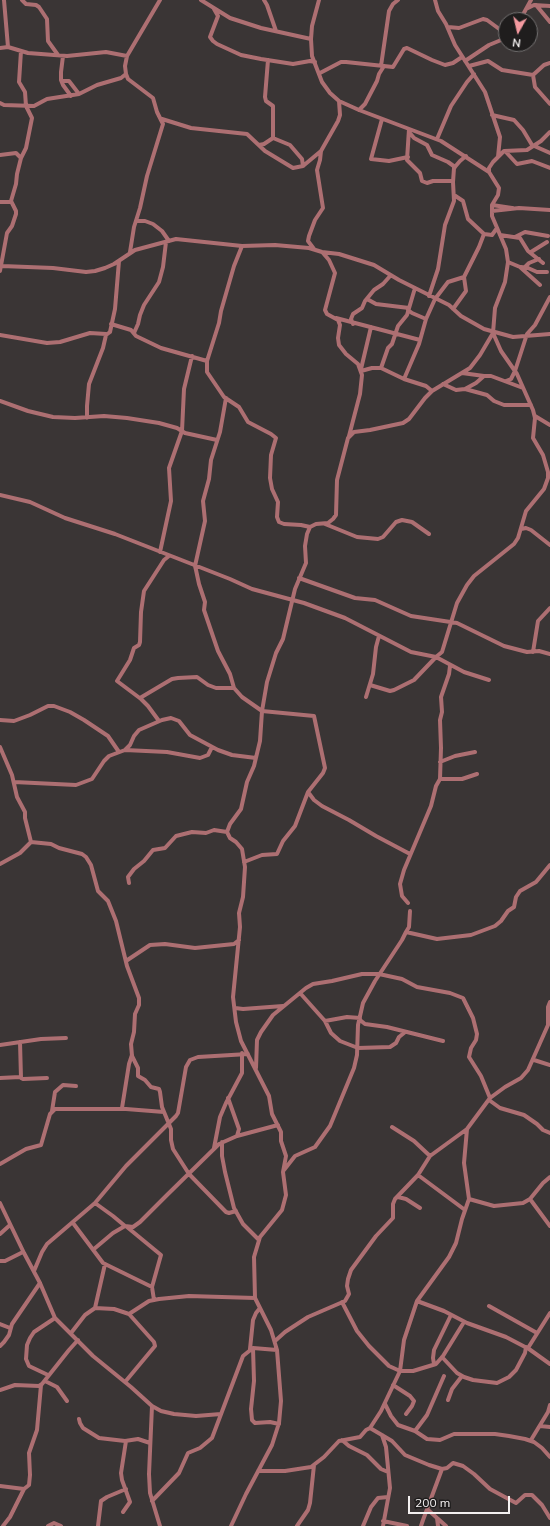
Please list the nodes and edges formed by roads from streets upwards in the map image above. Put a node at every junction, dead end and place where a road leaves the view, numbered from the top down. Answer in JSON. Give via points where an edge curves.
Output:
{"nodes":[{"id":1,"x":4,"y":0,"type":"edge"},
{"id":2,"x":22,"y":0,"type":"edge"},
{"id":3,"x":160,"y":0,"type":"edge"},
{"id":4,"x":201,"y":0,"type":"edge"},
{"id":5,"x":264,"y":0,"type":"edge"},
{"id":6,"x":319,"y":0,"type":"edge"},
{"id":7,"x":398,"y":0,"type":"edge"},
{"id":8,"x":532,"y":0,"type":"edge"},
{"id":9,"x":435,"y":1,"type":"edge"},
{"id":10,"x":535,"y":5,"type":"junction"},
{"id":11,"x":550,"y":6,"type":"edge"},
{"id":12,"x":528,"y":8,"type":"junction"},
{"id":13,"x":214,"y":9,"type":"junction"},
{"id":14,"x":525,"y":12,"type":"edge"},
{"id":15,"x":550,"y":22,"type":"edge"},
{"id":16,"x":448,"y":27,"type":"junction"},
{"id":17,"x":498,"y":28,"type":"edge"},
{"id":18,"x":276,"y":31,"type":"junction"},
{"id":19,"x":311,"y":39,"type":"junction"},
{"id":20,"x":498,"y":42,"type":"edge"},
{"id":21,"x":8,"y":47,"type":"junction"},
{"id":22,"x":0,"y":48,"type":"edge"},
{"id":23,"x":20,"y":51,"type":"junction"},
{"id":24,"x":61,"y":56,"type":"junction"},
{"id":25,"x":127,"y":56,"type":"junction"},
{"id":26,"x":462,"y":57,"type":"junction"},
{"id":27,"x":268,"y":60,"type":"junction"},
{"id":28,"x":465,"y":61,"type":"junction"},
{"id":29,"x":315,"y":62,"type":"junction"},
{"id":30,"x":550,"y":63,"type":"edge"},
{"id":31,"x":383,"y":66,"type":"junction"},
{"id":32,"x":469,"y":66,"type":"junction"},
{"id":33,"x":320,"y":73,"type":"junction"},
{"id":34,"x":126,"y":74,"type":"junction"},
{"id":35,"x":474,"y":74,"type":"junction"},
{"id":36,"x":533,"y":75,"type":"junction"},
{"id":37,"x":62,"y":81,"type":"junction"},
{"id":38,"x":79,"y":94,"type":"junction"},
{"id":39,"x":71,"y":96,"type":"junction"},
{"id":40,"x":339,"y":101,"type":"junction"},
{"id":41,"x":0,"y":103,"type":"edge"},
{"id":42,"x":550,"y":104,"type":"edge"},
{"id":43,"x":26,"y":106,"type":"junction"},
{"id":44,"x":359,"y":110,"type":"junction"},
{"id":45,"x":492,"y":115,"type":"junction"},
{"id":46,"x":162,"y":119,"type":"junction"},
{"id":47,"x":382,"y":119,"type":"junction"},
{"id":48,"x":409,"y":131,"type":"junction"},
{"id":49,"x":550,"y":132,"type":"edge"},
{"id":50,"x":272,"y":138,"type":"junction"},
{"id":51,"x":437,"y":139,"type":"junction"},
{"id":52,"x":259,"y":145,"type":"junction"},
{"id":53,"x":534,"y":146,"type":"junction"},
{"id":54,"x":321,"y":151,"type":"junction"},
{"id":55,"x":505,"y":151,"type":"junction"},
{"id":56,"x":550,"y":153,"type":"edge"},
{"id":57,"x":0,"y":155,"type":"edge"},
{"id":58,"x":466,"y":156,"type":"junction"},
{"id":59,"x":498,"y":156,"type":"junction"},
{"id":60,"x":408,"y":157,"type":"junction"},
{"id":61,"x":21,"y":158,"type":"junction"},
{"id":62,"x":303,"y":166,"type":"junction"},
{"id":63,"x":455,"y":167,"type":"junction"},
{"id":64,"x":550,"y":168,"type":"edge"},
{"id":65,"x":489,"y":172,"type":"junction"},
{"id":66,"x":453,"y":181,"type":"junction"},
{"id":67,"x":454,"y":195,"type":"junction"},
{"id":68,"x":0,"y":202,"type":"edge"},
{"id":69,"x":11,"y":202,"type":"junction"},
{"id":70,"x":492,"y":205,"type":"junction"},
{"id":71,"x":514,"y":208,"type":"junction"},
{"id":72,"x":550,"y":210,"type":"edge"},
{"id":73,"x":492,"y":211,"type":"junction"},
{"id":74,"x":136,"y":221,"type":"junction"},
{"id":75,"x":497,"y":228,"type":"junction"},
{"id":76,"x":484,"y":234,"type":"junction"},
{"id":77,"x":500,"y":236,"type":"junction"},
{"id":78,"x":548,"y":236,"type":"dead end"},
{"id":79,"x":515,"y":237,"type":"junction"},
{"id":80,"x":168,"y":242,"type":"junction"},
{"id":81,"x":547,"y":242,"type":"dead end"},
{"id":82,"x":242,"y":246,"type":"junction"},
{"id":83,"x":314,"y":249,"type":"junction"},
{"id":84,"x":130,"y":252,"type":"junction"},
{"id":85,"x":322,"y":252,"type":"junction"},
{"id":86,"x":531,"y":252,"type":"junction"},
{"id":87,"x":538,"y":259,"type":"junction"},
{"id":88,"x":118,"y":261,"type":"junction"},
{"id":89,"x":508,"y":262,"type":"junction"},
{"id":90,"x":543,"y":263,"type":"dead end"},
{"id":91,"x":522,"y":267,"type":"junction"},
{"id":92,"x":1,"y":268,"type":"edge"},
{"id":93,"x":547,"y":272,"type":"dead end"},
{"id":94,"x":391,"y":275,"type":"junction"},
{"id":95,"x":464,"y":277,"type":"junction"},
{"id":96,"x":540,"y":285,"type":"dead end"},
{"id":97,"x":415,"y":288,"type":"junction"},
{"id":98,"x":429,"y":296,"type":"junction"},
{"id":99,"x":550,"y":297,"type":"edge"},
{"id":100,"x":367,"y":299,"type":"junction"},
{"id":101,"x":436,"y":299,"type":"junction"},
{"id":102,"x":408,"y":309,"type":"junction"},
{"id":103,"x":453,"y":309,"type":"junction"},
{"id":104,"x":336,"y":318,"type":"junction"},
{"id":105,"x":426,"y":319,"type":"junction"},
{"id":106,"x":111,"y":324,"type":"junction"},
{"id":107,"x":353,"y":324,"type":"junction"},
{"id":108,"x":371,"y":327,"type":"junction"},
{"id":109,"x":493,"y":332,"type":"junction"},
{"id":110,"x":134,"y":333,"type":"junction"},
{"id":111,"x":396,"y":333,"type":"junction"},
{"id":112,"x":106,"y":334,"type":"junction"},
{"id":113,"x":550,"y":334,"type":"edge"},
{"id":114,"x":0,"y":335,"type":"edge"},
{"id":115,"x":526,"y":336,"type":"junction"},
{"id":116,"x":420,"y":340,"type":"junction"},
{"id":117,"x":192,"y":356,"type":"junction"},
{"id":118,"x":207,"y":361,"type":"junction"},
{"id":119,"x":382,"y":368,"type":"junction"},
{"id":120,"x":361,"y":370,"type":"junction"},
{"id":121,"x":516,"y":371,"type":"junction"},
{"id":122,"x":462,"y":373,"type":"junction"},
{"id":123,"x":484,"y":376,"type":"junction"},
{"id":124,"x":404,"y":379,"type":"junction"},
{"id":125,"x":506,"y":381,"type":"junction"},
{"id":126,"x":443,"y":384,"type":"junction"},
{"id":127,"x":523,"y":388,"type":"junction"},
{"id":128,"x":465,"y":389,"type":"junction"},
{"id":129,"x":432,"y":391,"type":"junction"},
{"id":130,"x":226,"y":398,"type":"junction"},
{"id":131,"x":0,"y":401,"type":"edge"},
{"id":132,"x":531,"y":405,"type":"junction"},
{"id":133,"x":535,"y":416,"type":"junction"},
{"id":134,"x":88,"y":418,"type":"junction"},
{"id":135,"x":550,"y":425,"type":"edge"},
{"id":136,"x":182,"y":431,"type":"junction"},
{"id":137,"x":349,"y":436,"type":"junction"},
{"id":138,"x":217,"y":440,"type":"junction"},
{"id":139,"x":0,"y":495,"type":"edge"},
{"id":140,"x":325,"y":524,"type":"junction"},
{"id":141,"x":310,"y":527,"type":"junction"},
{"id":142,"x":521,"y":529,"type":"junction"},
{"id":143,"x":429,"y":534,"type":"dead end"},
{"id":144,"x":550,"y":545,"type":"edge"},
{"id":145,"x":160,"y":552,"type":"junction"},
{"id":146,"x":169,"y":556,"type":"junction"},
{"id":147,"x":195,"y":566,"type":"junction"},
{"id":148,"x":299,"y":578,"type":"junction"},
{"id":149,"x":292,"y":601,"type":"junction"},
{"id":150,"x":550,"y":608,"type":"edge"},
{"id":151,"x":451,"y":622,"type":"junction"},
{"id":152,"x":379,"y":636,"type":"junction"},
{"id":153,"x":533,"y":652,"type":"junction"},
{"id":154,"x":550,"y":654,"type":"edge"},
{"id":155,"x":436,"y":657,"type":"junction"},
{"id":156,"x":450,"y":666,"type":"junction"},
{"id":157,"x":489,"y":680,"type":"dead end"},
{"id":158,"x":370,"y":685,"type":"junction"},
{"id":159,"x":234,"y":688,"type":"junction"},
{"id":160,"x":366,"y":696,"type":"dead end"},
{"id":161,"x":140,"y":698,"type":"junction"},
{"id":162,"x":262,"y":711,"type":"junction"},
{"id":163,"x":0,"y":720,"type":"edge"},
{"id":164,"x":159,"y":721,"type":"junction"},
{"id":165,"x":0,"y":747,"type":"edge"},
{"id":166,"x":212,"y":747,"type":"junction"},
{"id":167,"x":125,"y":750,"type":"junction"},
{"id":168,"x":119,"y":752,"type":"junction"},
{"id":169,"x":476,"y":752,"type":"dead end"},
{"id":170,"x":256,"y":758,"type":"junction"},
{"id":171,"x":440,"y":762,"type":"junction"},
{"id":172,"x":477,"y":774,"type":"dead end"},
{"id":173,"x":440,"y":779,"type":"junction"},
{"id":174,"x":14,"y":782,"type":"junction"},
{"id":175,"x":308,"y":792,"type":"junction"},
{"id":176,"x":227,"y":832,"type":"junction"},
{"id":177,"x":31,"y":842,"type":"junction"},
{"id":178,"x":410,"y":854,"type":"junction"},
{"id":179,"x":244,"y":862,"type":"junction"},
{"id":180,"x":0,"y":864,"type":"edge"},
{"id":181,"x":550,"y":865,"type":"edge"},
{"id":182,"x":130,"y":883,"type":"dead end"},
{"id":183,"x":408,"y":903,"type":"dead end"},
{"id":184,"x":410,"y":911,"type":"dead end"},
{"id":185,"x":406,"y":932,"type":"junction"},
{"id":186,"x":239,"y":940,"type":"junction"},
{"id":187,"x":126,"y":961,"type":"junction"},
{"id":188,"x":380,"y":974,"type":"junction"},
{"id":189,"x":300,"y":993,"type":"junction"},
{"id":190,"x":550,"y":1002,"type":"edge"},
{"id":191,"x":284,"y":1006,"type":"junction"},
{"id":192,"x":235,"y":1008,"type":"junction"},
{"id":193,"x":360,"y":1019,"type":"junction"},
{"id":194,"x":325,"y":1021,"type":"junction"},
{"id":195,"x":404,"y":1033,"type":"junction"},
{"id":196,"x":66,"y":1038,"type":"dead end"},
{"id":197,"x":444,"y":1041,"type":"dead end"},
{"id":198,"x":20,"y":1042,"type":"junction"},
{"id":199,"x":0,"y":1045,"type":"edge"},
{"id":200,"x":358,"y":1048,"type":"junction"},
{"id":201,"x":245,"y":1054,"type":"junction"},
{"id":202,"x":132,"y":1055,"type":"junction"},
{"id":203,"x":534,"y":1060,"type":"junction"},
{"id":204,"x":550,"y":1065,"type":"edge"},
{"id":205,"x":256,"y":1068,"type":"junction"},
{"id":206,"x":20,"y":1077,"type":"junction"},
{"id":207,"x":0,"y":1078,"type":"edge"},
{"id":208,"x":46,"y":1078,"type":"dead end"},
{"id":209,"x":76,"y":1086,"type":"dead end"},
{"id":210,"x":228,"y":1098,"type":"junction"},
{"id":211,"x":489,"y":1099,"type":"junction"},
{"id":212,"x":122,"y":1108,"type":"junction"},
{"id":213,"x":52,"y":1110,"type":"junction"},
{"id":214,"x":164,"y":1112,"type":"junction"},
{"id":215,"x":168,"y":1123,"type":"junction"},
{"id":216,"x":278,"y":1125,"type":"junction"},
{"id":217,"x":392,"y":1127,"type":"dead end"},
{"id":218,"x":467,"y":1129,"type":"junction"},
{"id":219,"x":550,"y":1133,"type":"edge"},
{"id":220,"x":237,"y":1136,"type":"junction"},
{"id":221,"x":222,"y":1142,"type":"junction"},
{"id":222,"x":214,"y":1148,"type":"junction"},
{"id":223,"x":430,"y":1156,"type":"junction"},
{"id":224,"x":0,"y":1164,"type":"edge"},
{"id":225,"x":283,"y":1172,"type":"junction"},
{"id":226,"x":189,"y":1174,"type":"junction"},
{"id":227,"x":418,"y":1175,"type":"junction"},
{"id":228,"x":550,"y":1177,"type":"edge"},
{"id":229,"x":398,"y":1196,"type":"junction"},
{"id":230,"x":469,"y":1199,"type":"junction"},
{"id":231,"x":530,"y":1199,"type":"junction"},
{"id":232,"x":0,"y":1203,"type":"edge"},
{"id":233,"x":95,"y":1203,"type":"junction"},
{"id":234,"x":420,"y":1208,"type":"dead end"},
{"id":235,"x":465,"y":1210,"type":"junction"},
{"id":236,"x":236,"y":1211,"type":"junction"},
{"id":237,"x":73,"y":1223,"type":"junction"},
{"id":238,"x":10,"y":1225,"type":"junction"},
{"id":239,"x":550,"y":1226,"type":"edge"},
{"id":240,"x":126,"y":1227,"type":"junction"},
{"id":241,"x":0,"y":1234,"type":"edge"},
{"id":242,"x":259,"y":1240,"type":"junction"},
{"id":243,"x":94,"y":1249,"type":"junction"},
{"id":244,"x":23,"y":1252,"type":"junction"},
{"id":245,"x":0,"y":1261,"type":"edge"},
{"id":246,"x":105,"y":1264,"type":"junction"},
{"id":247,"x":34,"y":1271,"type":"junction"},
{"id":248,"x":40,"y":1283,"type":"junction"},
{"id":249,"x":152,"y":1287,"type":"junction"},
{"id":250,"x":255,"y":1298,"type":"junction"},
{"id":251,"x":154,"y":1300,"type":"junction"},
{"id":252,"x":417,"y":1301,"type":"junction"},
{"id":253,"x":342,"y":1302,"type":"junction"},
{"id":254,"x":488,"y":1306,"type":"dead end"},
{"id":255,"x":95,"y":1308,"type":"junction"},
{"id":256,"x":260,"y":1308,"type":"junction"},
{"id":257,"x":550,"y":1313,"type":"edge"},
{"id":258,"x":129,"y":1314,"type":"junction"},
{"id":259,"x":451,"y":1315,"type":"junction"},
{"id":260,"x":55,"y":1318,"type":"junction"},
{"id":261,"x":545,"y":1319,"type":"junction"},
{"id":262,"x":464,"y":1322,"type":"junction"},
{"id":263,"x":550,"y":1322,"type":"edge"},
{"id":264,"x":0,"y":1324,"type":"edge"},
{"id":265,"x":10,"y":1328,"type":"junction"},
{"id":266,"x":71,"y":1333,"type":"junction"},
{"id":267,"x":537,"y":1333,"type":"junction"},
{"id":268,"x":78,"y":1340,"type":"junction"},
{"id":269,"x":275,"y":1341,"type":"junction"},
{"id":270,"x":0,"y":1346,"type":"edge"},
{"id":271,"x":527,"y":1348,"type":"junction"},
{"id":272,"x":252,"y":1349,"type":"junction"},
{"id":273,"x":277,"y":1350,"type":"junction"},
{"id":274,"x":442,"y":1357,"type":"junction"},
{"id":275,"x":434,"y":1364,"type":"junction"},
{"id":276,"x":550,"y":1364,"type":"edge"},
{"id":277,"x":400,"y":1371,"type":"junction"},
{"id":278,"x":48,"y":1375,"type":"junction"},
{"id":279,"x":444,"y":1376,"type":"dead end"},
{"id":280,"x":462,"y":1376,"type":"junction"},
{"id":281,"x":45,"y":1381,"type":"junction"},
{"id":282,"x":125,"y":1382,"type":"junction"},
{"id":283,"x":41,"y":1385,"type":"junction"},
{"id":284,"x":393,"y":1385,"type":"junction"},
{"id":285,"x":0,"y":1390,"type":"edge"},
{"id":286,"x":448,"y":1400,"type":"dead end"},
{"id":287,"x":67,"y":1401,"type":"dead end"},
{"id":288,"x":385,"y":1404,"type":"junction"},
{"id":289,"x":550,"y":1405,"type":"edge"},
{"id":290,"x":152,"y":1406,"type":"junction"},
{"id":291,"x":221,"y":1414,"type":"junction"},
{"id":292,"x":406,"y":1414,"type":"dead end"},
{"id":293,"x":79,"y":1419,"type":"dead end"},
{"id":294,"x":279,"y":1424,"type":"junction"},
{"id":295,"x":540,"y":1426,"type":"junction"},
{"id":296,"x":550,"y":1427,"type":"edge"},
{"id":297,"x":370,"y":1428,"type":"junction"},
{"id":298,"x":415,"y":1431,"type":"junction"},
{"id":299,"x":382,"y":1435,"type":"junction"},
{"id":300,"x":342,"y":1440,"type":"junction"},
{"id":301,"x":531,"y":1440,"type":"junction"},
{"id":302,"x":126,"y":1441,"type":"junction"},
{"id":303,"x":150,"y":1443,"type":"junction"},
{"id":304,"x":550,"y":1457,"type":"edge"},
{"id":305,"x":314,"y":1465,"type":"junction"},
{"id":306,"x":442,"y":1469,"type":"junction"},
{"id":307,"x":258,"y":1471,"type":"junction"},
{"id":308,"x":388,"y":1472,"type":"junction"},
{"id":309,"x":0,"y":1486,"type":"edge"},
{"id":310,"x":24,"y":1489,"type":"junction"},
{"id":311,"x":126,"y":1489,"type":"junction"},
{"id":312,"x":388,"y":1497,"type":"junction"},
{"id":313,"x":152,"y":1501,"type":"junction"},
{"id":314,"x":427,"y":1509,"type":"junction"},
{"id":315,"x":123,"y":1512,"type":"dead end"},
{"id":316,"x":437,"y":1518,"type":"junction"},
{"id":317,"x":550,"y":1518,"type":"edge"},
{"id":318,"x":383,"y":1524,"type":"edge"},
{"id":319,"x":3,"y":1526,"type":"edge"},
{"id":320,"x":48,"y":1526,"type":"edge"},
{"id":321,"x":61,"y":1526,"type":"edge"},
{"id":322,"x":98,"y":1526,"type":"edge"},
{"id":323,"x":160,"y":1526,"type":"edge"},
{"id":324,"x":232,"y":1526,"type":"edge"},
{"id":325,"x":297,"y":1526,"type":"edge"},
{"id":326,"x":363,"y":1526,"type":"edge"},
{"id":327,"x":407,"y":1526,"type":"edge"},
{"id":328,"x":421,"y":1526,"type":"edge"},
{"id":329,"x":438,"y":1526,"type":"edge"},
{"id":330,"x":446,"y":1526,"type":"edge"}],
"edges":[{"from":1,"to":21,"type":"street"},
{"from":2,"to":24,"type":"street","via":[[26,4],[39,7],[47,19],[48,41]]},
{"from":3,"to":25,"type":"street"},
{"from":4,"to":13,"type":"street"},
{"from":5,"to":18,"type":"street"},
{"from":6,"to":19,"type":"street"},
{"from":7,"to":31,"type":"street","via":[[389,11]]},
{"from":8,"to":12,"type":"street"},
{"from":9,"to":16,"type":"street"},
{"from":10,"to":11,"type":"street"},
{"from":10,"to":12,"type":"street"},
{"from":10,"to":15,"type":"street"},
{"from":12,"to":14,"type":"street"},
{"from":13,"to":18,"type":"street","via":[[230,18]]},
{"from":13,"to":27,"type":"street","via":[[218,16],[211,34],[213,42],[241,55]]},
{"from":16,"to":17,"type":"street","via":[[459,28],[483,19]]},
{"from":16,"to":26,"type":"street"},
{"from":18,"to":19,"type":"street"},
{"from":19,"to":29,"type":"street"},
{"from":20,"to":28,"type":"street"},
{"from":21,"to":22,"type":"street"},
{"from":21,"to":23,"type":"street"},
{"from":23,"to":24,"type":"street"},
{"from":23,"to":43,"type":"street","via":[[19,82],[26,92]]},
{"from":24,"to":25,"type":"street","via":[[106,52]]},
{"from":24,"to":37,"type":"street"},
{"from":25,"to":34,"type":"street"},
{"from":26,"to":28,"type":"street"},
{"from":26,"to":31,"type":"street","via":[[446,65],[407,48],[393,67]]},
{"from":27,"to":29,"type":"street","via":[[293,64]]},
{"from":27,"to":50,"type":"street","via":[[264,96],[274,110]]},
{"from":28,"to":32,"type":"street"},
{"from":29,"to":33,"type":"street"},
{"from":30,"to":36,"type":"street"},
{"from":31,"to":33,"type":"street","via":[[341,62]]},
{"from":31,"to":44,"type":"street","via":[[365,104]]},
{"from":32,"to":35,"type":"street"},
{"from":32,"to":36,"type":"street","via":[[488,61],[502,70]]},
{"from":33,"to":40,"type":"street","via":[[325,87]]},
{"from":34,"to":38,"type":"street"},
{"from":34,"to":46,"type":"street","via":[[131,82],[153,98]]},
{"from":35,"to":45,"type":"street","via":[[485,92]]},
{"from":35,"to":51,"type":"street","via":[[451,106]]},
{"from":36,"to":42,"type":"street","via":[[535,87]]},
{"from":37,"to":38,"type":"street","via":[[69,81]]},
{"from":37,"to":39,"type":"street"},
{"from":38,"to":39,"type":"street"},
{"from":39,"to":43,"type":"street","via":[[52,98]]},
{"from":40,"to":44,"type":"street"},
{"from":40,"to":54,"type":"street","via":[[338,121]]},
{"from":41,"to":43,"type":"street"},
{"from":43,"to":61,"type":"street","via":[[32,120],[26,148]]},
{"from":44,"to":47,"type":"street"},
{"from":45,"to":53,"type":"street","via":[[514,120]]},
{"from":45,"to":59,"type":"street","via":[[500,137]]},
{"from":46,"to":52,"type":"street","via":[[214,132],[244,133]]},
{"from":46,"to":74,"type":"street","via":[[162,130]]},
{"from":47,"to":48,"type":"street"},
{"from":47,"to":60,"type":"street","via":[[371,159],[390,161]]},
{"from":48,"to":51,"type":"street"},
{"from":48,"to":60,"type":"street"},
{"from":48,"to":63,"type":"street","via":[[414,138],[427,145],[432,155]]},
{"from":49,"to":53,"type":"street"},
{"from":50,"to":52,"type":"street"},
{"from":50,"to":62,"type":"street","via":[[290,145],[302,158]]},
{"from":51,"to":58,"type":"street"},
{"from":52,"to":62,"type":"street","via":[[290,167]]},
{"from":53,"to":55,"type":"street","via":[[522,151]]},
{"from":53,"to":56,"type":"street"},
{"from":54,"to":62,"type":"street"},
{"from":54,"to":83,"type":"street","via":[[317,172],[323,208],[312,227],[308,241]]},
{"from":55,"to":59,"type":"street"},
{"from":55,"to":64,"type":"street","via":[[517,164],[532,161]]},
{"from":57,"to":61,"type":"street","via":[[16,153]]},
{"from":58,"to":63,"type":"street"},
{"from":58,"to":65,"type":"street"},
{"from":59,"to":65,"type":"street","via":[[490,166]]},
{"from":60,"to":66,"type":"street","via":[[408,161],[421,175],[423,182]]},
{"from":61,"to":69,"type":"street"},
{"from":63,"to":66,"type":"street"},
{"from":65,"to":70,"type":"street","via":[[499,188]]},
{"from":66,"to":67,"type":"street"},
{"from":67,"to":76,"type":"street","via":[[463,201],[468,218]]},
{"from":67,"to":98,"type":"street","via":[[454,202],[445,225],[438,269]]},
{"from":68,"to":69,"type":"street"},
{"from":69,"to":92,"type":"street","via":[[16,214],[7,233]]},
{"from":70,"to":71,"type":"street"},
{"from":70,"to":73,"type":"street"},
{"from":71,"to":72,"type":"street"},
{"from":71,"to":73,"type":"street"},
{"from":73,"to":75,"type":"street"},
{"from":74,"to":80,"type":"street","via":[[153,224],[162,231]]},
{"from":74,"to":84,"type":"street"},
{"from":75,"to":76,"type":"street","via":[[492,235]]},
{"from":75,"to":77,"type":"street"},
{"from":76,"to":95,"type":"street"},
{"from":77,"to":79,"type":"street"},
{"from":77,"to":89,"type":"street"},
{"from":78,"to":79,"type":"street","via":[[525,232]]},
{"from":79,"to":86,"type":"street","via":[[521,239]]},
{"from":80,"to":82,"type":"street","via":[[176,239]]},
{"from":80,"to":84,"type":"street"},
{"from":80,"to":110,"type":"street","via":[[159,282],[144,305]]},
{"from":81,"to":86,"type":"street"},
{"from":82,"to":83,"type":"street","via":[[275,245]]},
{"from":82,"to":118,"type":"street","via":[[231,273]]},
{"from":83,"to":85,"type":"street"},
{"from":84,"to":88,"type":"street"},
{"from":85,"to":94,"type":"street","via":[[367,262]]},
{"from":85,"to":104,"type":"street","via":[[335,273],[325,310],[327,314]]},
{"from":86,"to":87,"type":"street"},
{"from":87,"to":90,"type":"street"},
{"from":87,"to":91,"type":"street"},
{"from":88,"to":92,"type":"street","via":[[105,268],[86,272],[53,268]]},
{"from":88,"to":106,"type":"street","via":[[116,300]]},
{"from":89,"to":91,"type":"street"},
{"from":89,"to":109,"type":"street","via":[[505,282],[495,308]]},
{"from":91,"to":93,"type":"street"},
{"from":91,"to":96,"type":"street"},
{"from":94,"to":97,"type":"street"},
{"from":94,"to":100,"type":"street"},
{"from":95,"to":101,"type":"street","via":[[448,282]]},
{"from":95,"to":103,"type":"street","via":[[466,291]]},
{"from":97,"to":98,"type":"street"},
{"from":97,"to":102,"type":"street"},
{"from":98,"to":101,"type":"street"},
{"from":99,"to":115,"type":"street"},
{"from":100,"to":102,"type":"street","via":[[376,304]]},
{"from":100,"to":107,"type":"street","via":[[362,308],[353,314]]},
{"from":101,"to":103,"type":"street"},
{"from":101,"to":105,"type":"street"},
{"from":102,"to":105,"type":"street"},
{"from":102,"to":111,"type":"street"},
{"from":103,"to":109,"type":"street","via":[[477,326]]},
{"from":104,"to":107,"type":"street"},
{"from":104,"to":120,"type":"street","via":[[340,323],[339,345]]},
{"from":105,"to":116,"type":"street"},
{"from":106,"to":110,"type":"street"},
{"from":106,"to":112,"type":"street","via":[[110,333]]},
{"from":107,"to":108,"type":"street"},
{"from":108,"to":111,"type":"street"},
{"from":108,"to":120,"type":"street"},
{"from":109,"to":115,"type":"street","via":[[514,337]]},
{"from":109,"to":121,"type":"street","via":[[501,351]]},
{"from":109,"to":122,"type":"street","via":[[474,364]]},
{"from":110,"to":117,"type":"street","via":[[161,348]]},
{"from":111,"to":116,"type":"street"},
{"from":111,"to":119,"type":"street"},
{"from":112,"to":114,"type":"street","via":[[90,333],[47,343]]},
{"from":112,"to":134,"type":"street","via":[[89,384],[86,406]]},
{"from":113,"to":115,"type":"street"},
{"from":115,"to":121,"type":"street"},
{"from":116,"to":124,"type":"street"},
{"from":117,"to":118,"type":"street"},
{"from":117,"to":136,"type":"street","via":[[184,389]]},
{"from":118,"to":130,"type":"street","via":[[207,372]]},
{"from":119,"to":120,"type":"street"},
{"from":119,"to":124,"type":"street"},
{"from":120,"to":137,"type":"street","via":[[360,394]]},
{"from":121,"to":125,"type":"street","via":[[512,378]]},
{"from":121,"to":127,"type":"street"},
{"from":122,"to":123,"type":"street"},
{"from":122,"to":126,"type":"street"},
{"from":123,"to":125,"type":"street"},
{"from":123,"to":128,"type":"street"},
{"from":124,"to":129,"type":"street","via":[[424,385]]},
{"from":125,"to":127,"type":"street"},
{"from":126,"to":128,"type":"street","via":[[456,390]]},
{"from":126,"to":129,"type":"street"},
{"from":127,"to":132,"type":"street"},
{"from":128,"to":132,"type":"street","via":[[488,395],[504,405]]},
{"from":129,"to":137,"type":"street","via":[[408,420],[354,432]]},
{"from":130,"to":138,"type":"street"},
{"from":130,"to":141,"type":"street","via":[[239,407],[248,422],[276,438],[271,452],[270,478],[278,502],[279,522]]},
{"from":131,"to":134,"type":"street","via":[[53,417]]},
{"from":132,"to":133,"type":"street"},
{"from":133,"to":135,"type":"street"},
{"from":133,"to":142,"type":"street","via":[[533,438],[543,455],[548,478],[544,489],[526,511]]},
{"from":134,"to":136,"type":"street","via":[[104,416],[159,422]]},
{"from":136,"to":138,"type":"street"},
{"from":136,"to":145,"type":"street","via":[[169,468],[171,501]]},
{"from":137,"to":140,"type":"street","via":[[337,480],[336,515]]},
{"from":138,"to":147,"type":"street","via":[[203,501],[205,521]]},
{"from":139,"to":145,"type":"street","via":[[30,502],[65,518]]},
{"from":140,"to":141,"type":"street"},
{"from":140,"to":143,"type":"street","via":[[357,536],[378,539],[383,538],[396,522],[402,520],[412,522]]},
{"from":141,"to":148,"type":"street","via":[[305,542],[306,563]]},
{"from":142,"to":144,"type":"street","via":[[531,530]]},
{"from":142,"to":151,"type":"street","via":[[518,538],[508,550],[471,579],[459,598]]},
{"from":145,"to":146,"type":"street"},
{"from":146,"to":147,"type":"street"},
{"from":146,"to":161,"type":"street","via":[[144,591],[139,645],[134,648],[118,680],[118,683]]},
{"from":147,"to":149,"type":"street","via":[[252,589]]},
{"from":147,"to":159,"type":"street","via":[[205,602],[204,610]]},
{"from":148,"to":149,"type":"street"},
{"from":148,"to":151,"type":"street","via":[[355,598],[375,600],[416,617]]},
{"from":149,"to":152,"type":"street","via":[[345,618]]},
{"from":149,"to":162,"type":"street","via":[[283,639],[267,682]]},
{"from":150,"to":153,"type":"street","via":[[538,621]]},
{"from":151,"to":153,"type":"street","via":[[504,646]]},
{"from":151,"to":155,"type":"street","via":[[442,652]]},
{"from":152,"to":155,"type":"street","via":[[411,652]]},
{"from":152,"to":158,"type":"street"},
{"from":153,"to":154,"type":"street"},
{"from":155,"to":156,"type":"street"},
{"from":155,"to":158,"type":"street","via":[[414,680],[394,690]]},
{"from":156,"to":157,"type":"street"},
{"from":156,"to":171,"type":"street","via":[[441,697]]},
{"from":158,"to":160,"type":"street"},
{"from":159,"to":161,"type":"street","via":[[216,688],[197,677],[174,678]]},
{"from":159,"to":162,"type":"street"},
{"from":161,"to":164,"type":"street"},
{"from":162,"to":170,"type":"street"},
{"from":162,"to":175,"type":"street","via":[[315,717],[325,768]]},
{"from":163,"to":168,"type":"street","via":[[14,721],[48,706],[54,706],[70,712],[108,736]]},
{"from":164,"to":166,"type":"street","via":[[176,719],[189,734]]},
{"from":164,"to":167,"type":"street","via":[[139,730]]},
{"from":165,"to":174,"type":"street"},
{"from":166,"to":167,"type":"street","via":[[208,755],[200,758],[167,752]]},
{"from":166,"to":170,"type":"street","via":[[229,754]]},
{"from":167,"to":168,"type":"street"},
{"from":168,"to":174,"type":"street","via":[[106,759],[92,779],[81,784]]},
{"from":169,"to":171,"type":"street"},
{"from":170,"to":176,"type":"street","via":[[242,806]]},
{"from":171,"to":173,"type":"street"},
{"from":172,"to":173,"type":"street","via":[[462,779]]},
{"from":173,"to":178,"type":"street"},
{"from":174,"to":177,"type":"street"},
{"from":175,"to":178,"type":"street","via":[[322,806]]},
{"from":175,"to":179,"type":"street","via":[[295,826],[277,854],[262,855]]},
{"from":176,"to":179,"type":"street","via":[[242,849]]},
{"from":176,"to":182,"type":"street","via":[[214,830],[176,836],[165,848],[154,850],[134,869],[128,877]]},
{"from":177,"to":180,"type":"street","via":[[20,853]]},
{"from":177,"to":187,"type":"street","via":[[51,844],[86,857],[98,891],[108,901],[116,921]]},
{"from":178,"to":183,"type":"street","via":[[400,886]]},
{"from":179,"to":186,"type":"street"},
{"from":181,"to":185,"type":"street","via":[[536,882],[520,891],[514,907],[495,926],[471,935],[437,939]]},
{"from":184,"to":185,"type":"street","via":[[409,927]]},
{"from":185,"to":188,"type":"street"},
{"from":186,"to":187,"type":"street","via":[[234,944],[195,948],[150,945]]},
{"from":186,"to":192,"type":"street","via":[[233,997]]},
{"from":187,"to":202,"type":"street","via":[[139,998],[131,1044]]},
{"from":188,"to":189,"type":"street","via":[[362,974],[313,984]]},
{"from":188,"to":193,"type":"street","via":[[363,1003]]},
{"from":188,"to":211,"type":"street","via":[[402,979],[417,987],[463,998],[476,1025],[477,1034],[469,1057],[481,1076]]},
{"from":189,"to":191,"type":"street"},
{"from":189,"to":194,"type":"street"},
{"from":190,"to":203,"type":"street","via":[[548,1025]]},
{"from":191,"to":192,"type":"street"},
{"from":191,"to":205,"type":"street","via":[[270,1018],[257,1040]]},
{"from":192,"to":201,"type":"street"},
{"from":193,"to":194,"type":"street","via":[[347,1017]]},
{"from":193,"to":195,"type":"street","via":[[365,1024],[387,1027]]},
{"from":193,"to":200,"type":"street"},
{"from":194,"to":200,"type":"street","via":[[330,1033],[337,1039]]},
{"from":195,"to":197,"type":"street"},
{"from":195,"to":200,"type":"street","via":[[390,1047]]},
{"from":196,"to":198,"type":"street"},
{"from":198,"to":199,"type":"street"},
{"from":198,"to":206,"type":"street"},
{"from":200,"to":225,"type":"street","via":[[349,1081],[330,1126],[315,1147],[295,1156]]},
{"from":201,"to":205,"type":"street"},
{"from":201,"to":210,"type":"street","via":[[242,1073]]},
{"from":201,"to":215,"type":"street","via":[[198,1057],[190,1060],[186,1067],[178,1113]]},
{"from":202,"to":212,"type":"street"},
{"from":202,"to":214,"type":"street","via":[[138,1068],[138,1076],[151,1087],[159,1089]]},
{"from":203,"to":204,"type":"street"},
{"from":203,"to":211,"type":"street","via":[[521,1078],[505,1086]]},
{"from":205,"to":216,"type":"street","via":[[269,1096],[272,1114]]},
{"from":206,"to":207,"type":"street"},
{"from":206,"to":208,"type":"street"},
{"from":209,"to":213,"type":"street","via":[[63,1085],[55,1092]]},
{"from":210,"to":220,"type":"street","via":[[239,1129]]},
{"from":210,"to":222,"type":"street","via":[[220,1117]]},
{"from":211,"to":218,"type":"street"},
{"from":211,"to":219,"type":"street","via":[[500,1108],[524,1115]]},
{"from":212,"to":213,"type":"street"},
{"from":212,"to":214,"type":"street"},
{"from":213,"to":224,"type":"street","via":[[41,1145],[26,1149]]},
{"from":214,"to":215,"type":"street"},
{"from":215,"to":226,"type":"street","via":[[173,1149]]},
{"from":215,"to":233,"type":"street","via":[[126,1166]]},
{"from":216,"to":220,"type":"street"},
{"from":216,"to":225,"type":"street","via":[[286,1156]]},
{"from":217,"to":223,"type":"street","via":[[414,1141]]},
{"from":218,"to":223,"type":"street"},
{"from":218,"to":230,"type":"street","via":[[464,1163]]},
{"from":220,"to":221,"type":"street"},
{"from":221,"to":222,"type":"street"},
{"from":221,"to":236,"type":"street","via":[[225,1172]]},
{"from":222,"to":226,"type":"street"},
{"from":223,"to":227,"type":"street"},
{"from":225,"to":242,"type":"street","via":[[285,1202],[282,1210]]},
{"from":226,"to":236,"type":"street","via":[[226,1212]]},
{"from":226,"to":240,"type":"street","via":[[140,1222],[133,1227]]},
{"from":227,"to":229,"type":"street"},
{"from":227,"to":235,"type":"street"},
{"from":228,"to":231,"type":"street"},
{"from":229,"to":234,"type":"street"},
{"from":229,"to":253,"type":"street","via":[[393,1204],[393,1218],[351,1270],[347,1286],[349,1294]]},
{"from":230,"to":231,"type":"street","via":[[501,1206],[519,1204]]},
{"from":230,"to":235,"type":"street"},
{"from":231,"to":239,"type":"street"},
{"from":232,"to":238,"type":"street"},
{"from":233,"to":237,"type":"street"},
{"from":233,"to":240,"type":"street"},
{"from":235,"to":252,"type":"street","via":[[452,1252]]},
{"from":236,"to":242,"type":"street","via":[[243,1224]]},
{"from":237,"to":243,"type":"street"},
{"from":237,"to":247,"type":"street","via":[[47,1244]]},
{"from":238,"to":241,"type":"street"},
{"from":238,"to":244,"type":"street"},
{"from":240,"to":243,"type":"street","via":[[113,1233]]},
{"from":240,"to":249,"type":"street","via":[[161,1255]]},
{"from":242,"to":250,"type":"street","via":[[254,1257]]},
{"from":243,"to":246,"type":"street"},
{"from":244,"to":245,"type":"street"},
{"from":244,"to":247,"type":"street"},
{"from":246,"to":249,"type":"street"},
{"from":246,"to":255,"type":"street"},
{"from":247,"to":248,"type":"street"},
{"from":248,"to":260,"type":"street"},
{"from":248,"to":265,"type":"street"},
{"from":249,"to":251,"type":"street"},
{"from":250,"to":251,"type":"street","via":[[189,1296]]},
{"from":250,"to":256,"type":"street"},
{"from":251,"to":258,"type":"street"},
{"from":252,"to":259,"type":"street"},
{"from":252,"to":277,"type":"street","via":[[404,1340]]},
{"from":253,"to":269,"type":"street","via":[[308,1317]]},
{"from":253,"to":277,"type":"street","via":[[357,1331],[369,1346],[389,1366]]},
{"from":254,"to":267,"type":"street"},
{"from":255,"to":258,"type":"street","via":[[114,1309]]},
{"from":255,"to":266,"type":"street","via":[[85,1315]]},
{"from":256,"to":269,"type":"street"},
{"from":256,"to":272,"type":"street","via":[[254,1317]]},
{"from":257,"to":261,"type":"street"},
{"from":258,"to":282,"type":"street","via":[[155,1346]]},
{"from":259,"to":262,"type":"street"},
{"from":259,"to":275,"type":"street","via":[[434,1350]]},
{"from":260,"to":266,"type":"street"},
{"from":260,"to":278,"type":"street","via":[[34,1332],[27,1345],[27,1362]]},
{"from":261,"to":263,"type":"street"},
{"from":261,"to":267,"type":"street"},
{"from":262,"to":271,"type":"street","via":[[495,1332]]},
{"from":262,"to":274,"type":"street"},
{"from":264,"to":265,"type":"street"},
{"from":265,"to":270,"type":"street","via":[[9,1335]]},
{"from":266,"to":268,"type":"street"},
{"from":267,"to":271,"type":"street"},
{"from":268,"to":278,"type":"street"},
{"from":268,"to":282,"type":"street"},
{"from":269,"to":273,"type":"street"},
{"from":271,"to":276,"type":"street"},
{"from":271,"to":280,"type":"street","via":[[520,1365],[503,1381],[487,1382]]},
{"from":272,"to":273,"type":"street"},
{"from":272,"to":291,"type":"street","via":[[239,1363]]},
{"from":272,"to":294,"type":"street","via":[[252,1420],[255,1423]]},
{"from":273,"to":294,"type":"street","via":[[281,1402]]},
{"from":274,"to":275,"type":"street"},
{"from":274,"to":280,"type":"street"},
{"from":275,"to":277,"type":"street","via":[[413,1372]]},
{"from":277,"to":284,"type":"street"},
{"from":278,"to":281,"type":"street"},
{"from":279,"to":298,"type":"street","via":[[427,1415]]},
{"from":280,"to":286,"type":"street"},
{"from":281,"to":283,"type":"street"},
{"from":281,"to":287,"type":"street","via":[[57,1386]]},
{"from":282,"to":290,"type":"street"},
{"from":283,"to":285,"type":"street","via":[[15,1385]]},
{"from":283,"to":310,"type":"street","via":[[38,1430],[29,1453],[30,1482]]},
{"from":284,"to":288,"type":"street"},
{"from":284,"to":292,"type":"street","via":[[414,1401]]},
{"from":288,"to":297,"type":"street"},
{"from":288,"to":298,"type":"street","via":[[390,1416],[398,1425]]},
{"from":289,"to":295,"type":"street"},
{"from":290,"to":291,"type":"street","via":[[174,1414]]},
{"from":290,"to":303,"type":"street"},
{"from":291,"to":313,"type":"street","via":[[212,1438],[200,1448],[188,1453],[179,1473]]},
{"from":293,"to":302,"type":"street","via":[[83,1428],[96,1437]]},
{"from":294,"to":307,"type":"street","via":[[272,1445]]},
{"from":295,"to":296,"type":"street"},
{"from":295,"to":301,"type":"street"},
{"from":297,"to":299,"type":"street"},
{"from":297,"to":300,"type":"street","via":[[367,1428],[360,1437]]},
{"from":298,"to":301,"type":"street","via":[[431,1440],[440,1440],[454,1434],[484,1434]]},
{"from":299,"to":306,"type":"street","via":[[392,1441],[405,1455]]},
{"from":299,"to":308,"type":"street","via":[[386,1447]]},
{"from":300,"to":305,"type":"street"},
{"from":300,"to":308,"type":"street"},
{"from":301,"to":304,"type":"street"},
{"from":302,"to":303,"type":"street","via":[[138,1439]]},
{"from":302,"to":311,"type":"street","via":[[121,1473]]},
{"from":303,"to":313,"type":"street","via":[[149,1474]]},
{"from":305,"to":307,"type":"street","via":[[285,1471]]},
{"from":305,"to":325,"type":"street","via":[[310,1503]]},
{"from":306,"to":314,"type":"street"},
{"from":306,"to":317,"type":"street","via":[[453,1463],[463,1466],[490,1489],[516,1503],[527,1494],[532,1495]]},
{"from":307,"to":324,"type":"street"},
{"from":308,"to":312,"type":"street"},
{"from":309,"to":310,"type":"street"},
{"from":310,"to":319,"type":"street"},
{"from":311,"to":315,"type":"street","via":[[130,1502]]},
{"from":311,"to":322,"type":"street","via":[[101,1501]]},
{"from":312,"to":318,"type":"street"},
{"from":312,"to":326,"type":"street","via":[[378,1498]]},
{"from":313,"to":323,"type":"street"},
{"from":314,"to":316,"type":"street"},
{"from":314,"to":328,"type":"street"},
{"from":316,"to":329,"type":"street"},
{"from":316,"to":330,"type":"street"},
{"from":318,"to":327,"type":"street"},
{"from":320,"to":321,"type":"street","via":[[52,1523]]}]}
